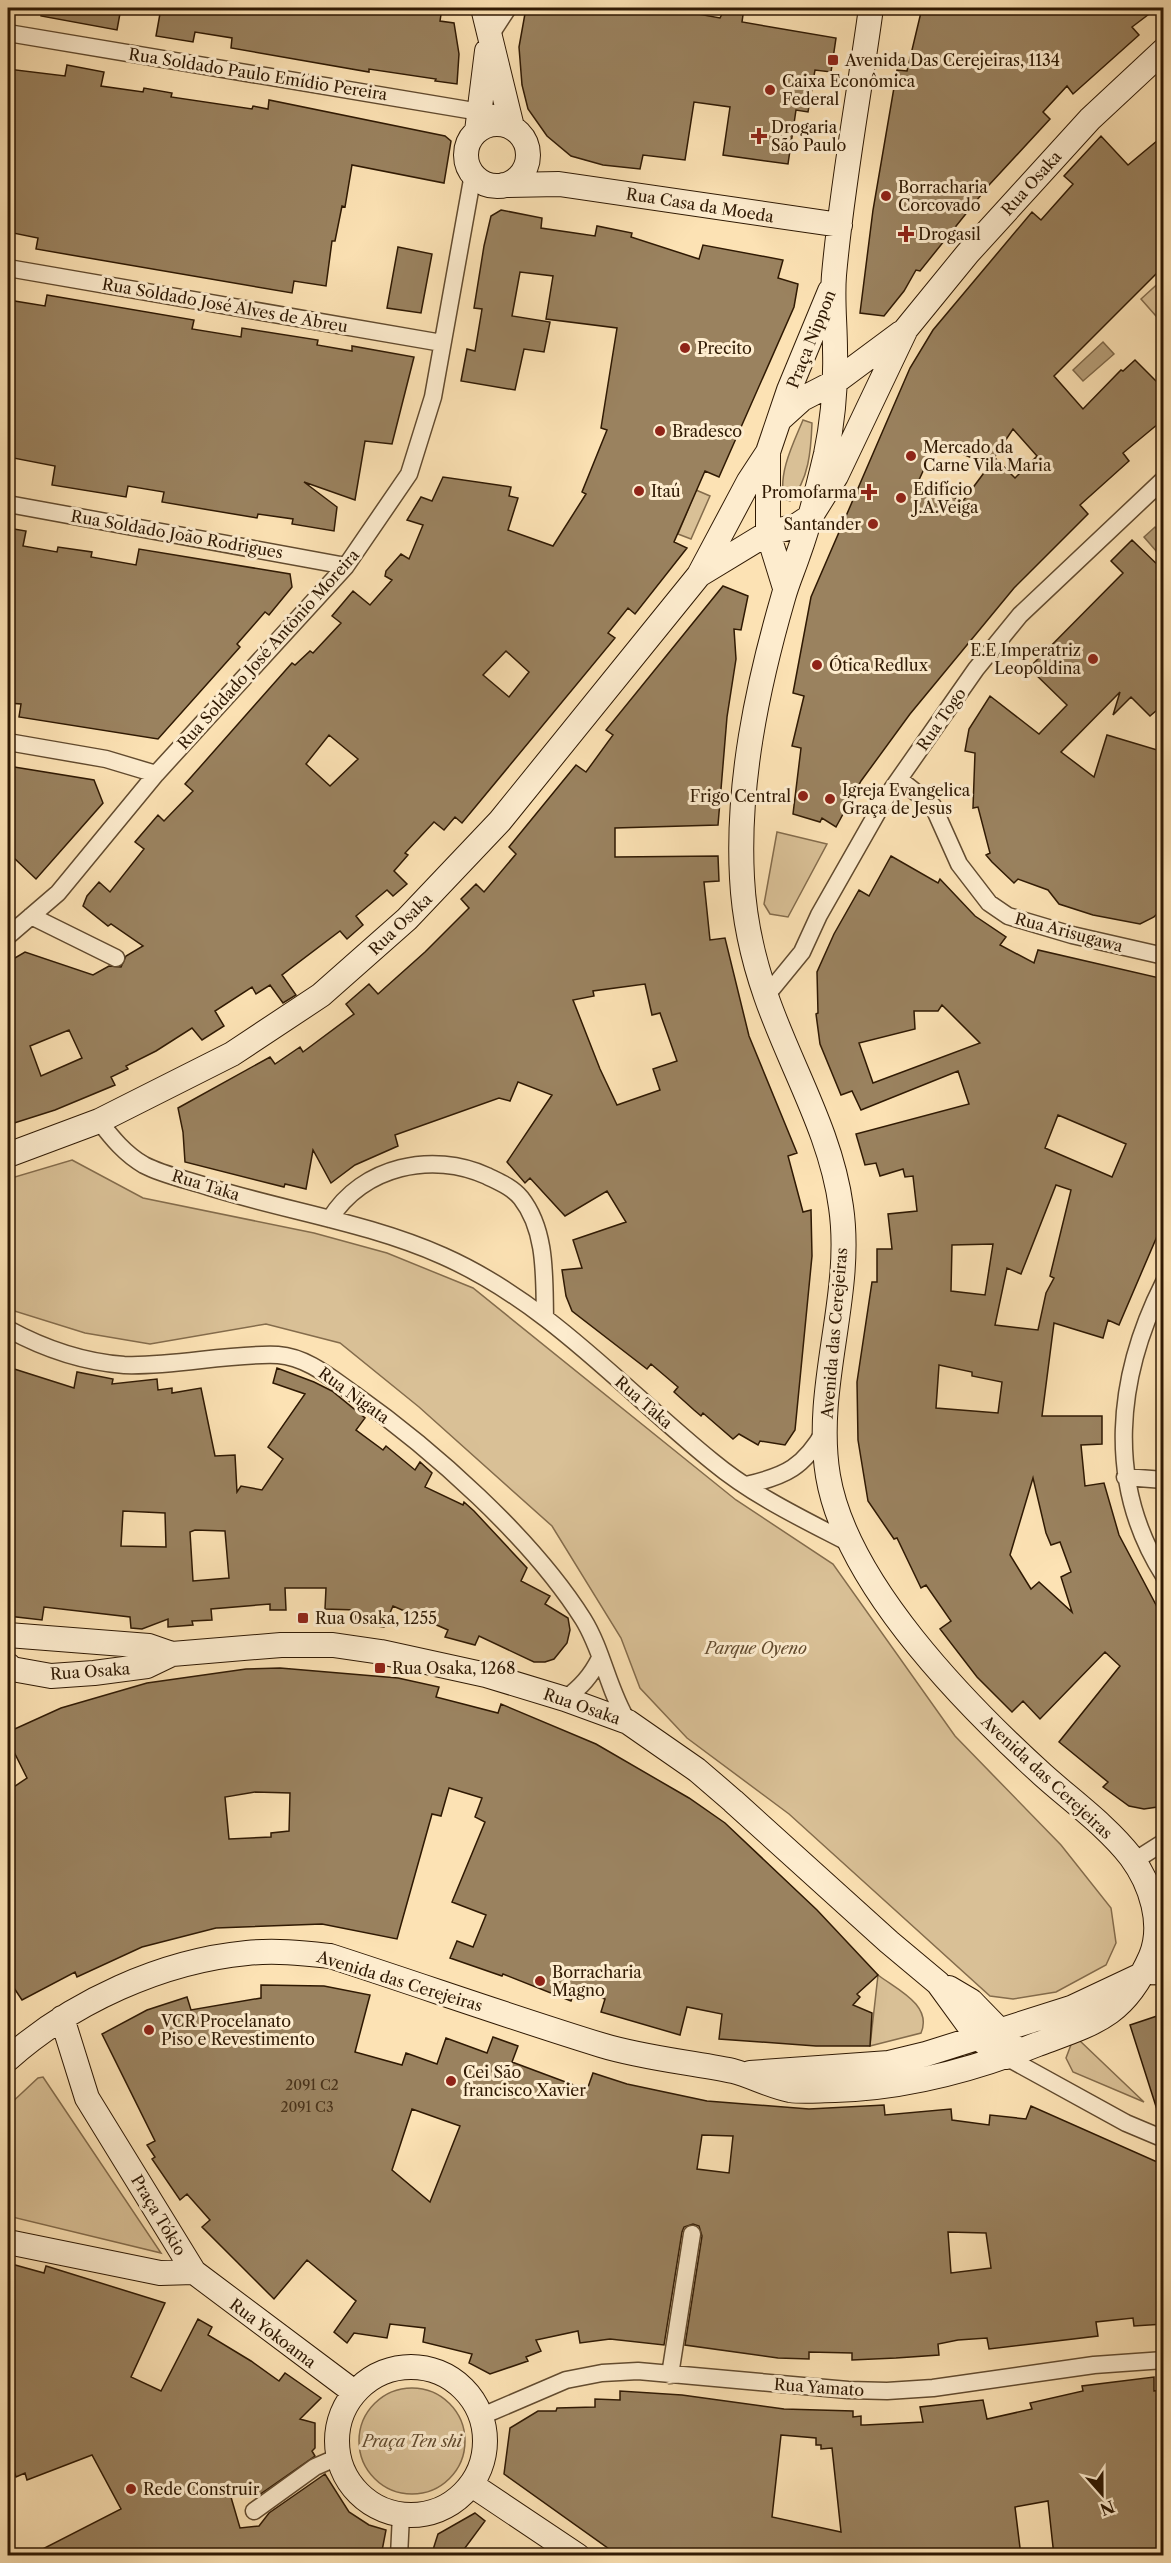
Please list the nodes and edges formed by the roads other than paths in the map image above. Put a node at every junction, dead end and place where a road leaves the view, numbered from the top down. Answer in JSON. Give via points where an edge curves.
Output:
{"nodes":[{"id":1,"x":483,"y":8,"type":"edge"},
{"id":2,"x":508,"y":8,"type":"edge"},
{"id":3,"x":871,"y":8,"type":"edge"},
{"id":4,"x":8,"y":33,"type":"edge"},
{"id":5,"x":489,"y":37,"type":"junction"},
{"id":6,"x":1164,"y":50,"type":"edge"},
{"id":7,"x":478,"y":121,"type":"junction"},
{"id":8,"x":515,"y":128,"type":"junction"},
{"id":9,"x":473,"y":174,"type":"junction"},
{"id":10,"x":559,"y":184,"type":"junction"},
{"id":11,"x":504,"y":185,"type":"junction"},
{"id":12,"x":840,"y":225,"type":"junction"},
{"id":13,"x":8,"y":268,"type":"edge"},
{"id":14,"x":833,"y":283,"type":"junction"},
{"id":15,"x":906,"y":329,"type":"junction"},
{"id":16,"x":442,"y":343,"type":"junction"},
{"id":17,"x":835,"y":382,"type":"junction"},
{"id":18,"x":877,"y":390,"type":"joint"},
{"id":19,"x":778,"y":422,"type":"junction"},
{"id":20,"x":768,"y":452,"type":"junction"},
{"id":21,"x":1164,"y":479,"type":"edge"},
{"id":22,"x":8,"y":504,"type":"edge"},
{"id":23,"x":811,"y":516,"type":"junction"},
{"id":24,"x":768,"y":533,"type":"junction"},
{"id":25,"x":346,"y":566,"type":"junction"},
{"id":26,"x":699,"y":575,"type":"junction"},
{"id":27,"x":785,"y":588,"type":"junction"},
{"id":28,"x":8,"y":742,"type":"edge"},
{"id":29,"x":156,"y":774,"type":"junction"},
{"id":30,"x":899,"y":778,"type":"junction"},
{"id":31,"x":31,"y":916,"type":"junction"},
{"id":32,"x":8,"y":936,"type":"edge"},
{"id":33,"x":1164,"y":956,"type":"edge"},
{"id":34,"x":116,"y":958,"type":"dead end"},
{"id":35,"x":766,"y":996,"type":"junction"},
{"id":36,"x":99,"y":1121,"type":"junction"},
{"id":37,"x":8,"y":1155,"type":"edge"},
{"id":38,"x":330,"y":1219,"type":"junction"},
{"id":39,"x":1164,"y":1282,"type":"edge"},
{"id":40,"x":545,"y":1317,"type":"junction"},
{"id":41,"x":8,"y":1329,"type":"edge"},
{"id":42,"x":825,"y":1430,"type":"junction"},
{"id":43,"x":1125,"y":1477,"type":"junction"},
{"id":44,"x":1164,"y":1480,"type":"edge"},
{"id":45,"x":746,"y":1485,"type":"junction"},
{"id":46,"x":849,"y":1544,"type":"junction"},
{"id":47,"x":1164,"y":1576,"type":"edge"},
{"id":48,"x":13,"y":1636,"type":"edge"},
{"id":49,"x":172,"y":1654,"type":"junction"},
{"id":50,"x":600,"y":1658,"type":"junction"},
{"id":51,"x":9,"y":1671,"type":"edge"},
{"id":52,"x":565,"y":1699,"type":"junction"},
{"id":53,"x":628,"y":1722,"type":"junction"},
{"id":54,"x":1164,"y":1842,"type":"edge"},
{"id":55,"x":1134,"y":1862,"type":"junction"},
{"id":56,"x":1139,"y":1976,"type":"junction"},
{"id":57,"x":1164,"y":1976,"type":"edge"},
{"id":58,"x":62,"y":2018,"type":"junction"},
{"id":59,"x":989,"y":2035,"type":"junction"},
{"id":60,"x":1013,"y":2054,"type":"junction"},
{"id":61,"x":8,"y":2059,"type":"edge"},
{"id":62,"x":742,"y":2073,"type":"junction"},
{"id":63,"x":1164,"y":2139,"type":"edge"},
{"id":64,"x":692,"y":2234,"type":"dead end"},
{"id":65,"x":8,"y":2242,"type":"edge"},
{"id":66,"x":194,"y":2272,"type":"junction"},
{"id":67,"x":1164,"y":2360,"type":"edge"},
{"id":68,"x":670,"y":2375,"type":"junction"},
{"id":69,"x":354,"y":2392,"type":"junction"},
{"id":70,"x":482,"y":2416,"type":"junction"},
{"id":71,"x":338,"y":2457,"type":"junction"},
{"id":72,"x":472,"y":2485,"type":"junction"},
{"id":73,"x":254,"y":2511,"type":"dead end"},
{"id":74,"x":402,"y":2515,"type":"junction"},
{"id":75,"x":399,"y":2556,"type":"edge"},
{"id":76,"x":578,"y":2556,"type":"edge"}],
"edges":[{"from":1,"to":5,"type":"main road"},
{"from":2,"to":5,"type":"street"},
{"from":3,"to":12,"type":"main road"},
{"from":4,"to":7,"type":"street","name":"Rua Soldado Paulo Emídio Pereira"},
{"from":5,"to":7,"type":"main road"},
{"from":5,"to":8,"type":"main road"},
{"from":6,"to":15,"type":"main road","name":"Rua Osaka","via":[[1090,119],[968,253]]},
{"from":7,"to":8,"type":"main road"},
{"from":7,"to":9,"type":"main road","via":[[466,153]]},
{"from":8,"to":10,"type":"main road"},
{"from":8,"to":11,"type":"main road","via":[[526,164],[522,173]]},
{"from":9,"to":11,"type":"main road","via":[[485,183]]},
{"from":9,"to":16,"type":"street","name":"Rua Soldado José Antônio Moreira"},
{"from":10,"to":11,"type":"main road","name":"Rua Casa da Moeda"},
{"from":10,"to":12,"type":"main road","name":"Rua Casa da Moeda"},
{"from":12,"to":14,"type":"main road"},
{"from":13,"to":16,"type":"street","name":"Rua Soldado José Alves de Abreu"},
{"from":14,"to":17,"type":"main road","name":"Praça Nippon"},
{"from":14,"to":19,"type":"main road","name":"Praça Nippon"},
{"from":15,"to":17,"type":"main road"},
{"from":15,"to":18,"type":"main road","name":"Rua Osaka"},
{"from":16,"to":25,"type":"street","name":"Rua Soldado José Antônio Moreira","via":[[434,397],[409,474]]},
{"from":17,"to":19,"type":"main road","via":[[802,399]]},
{"from":17,"to":23,"type":"main road","name":"Praça Nippon","via":[[827,450]]},
{"from":18,"to":23,"type":"main road","name":"Praça Nippon","via":[[836,476]]},
{"from":19,"to":20,"type":"main road","name":"Praça Nippon"},
{"from":20,"to":24,"type":"main road","name":"Praça Nippon"},
{"from":20,"to":26,"type":"main road","name":"Praça Nippon"},
{"from":21,"to":30,"type":"street","name":"Rua Togo","via":[[1020,615]]},
{"from":22,"to":25,"type":"street","name":"Rua Soldado João Rodrigues"},
{"from":23,"to":24,"type":"main road","via":[[796,526]]},
{"from":23,"to":27,"type":"main road","name":"Praça Nippon"},
{"from":24,"to":26,"type":"main road"},
{"from":24,"to":27,"type":"main road","name":"Praça Nippon"},
{"from":25,"to":29,"type":"street","name":"Rua Soldado José Antônio Moreira"},
{"from":26,"to":36,"type":"main road","name":"Rua Osaka","via":[[500,821],[407,920],[282,1023],[191,1077]]},
{"from":27,"to":35,"type":"main road","name":"Avenida das Cerejeiras","via":[[753,727],[743,809],[743,891],[749,935]]},
{"from":28,"to":29,"type":"street","via":[[106,759]]},
{"from":29,"to":31,"type":"street","name":"Rua Soldado José Antônio Moreira","via":[[58,893]]},
{"from":30,"to":33,"type":"street","name":"Rua Arisugawa","via":[[933,806],[959,864],[989,903],[1008,916]]},
{"from":30,"to":35,"type":"street","name":"Rua Togo","via":[[859,842],[802,952]]},
{"from":31,"to":32,"type":"street","name":"Rua Soldado José Antônio Moreira"},
{"from":31,"to":34,"type":"street"},
{"from":35,"to":42,"type":"main road","name":"Avenida das Cerejeiras","via":[[818,1122],[842,1207],[840,1295]]},
{"from":36,"to":37,"type":"main road","name":"Rua Osaka"},
{"from":36,"to":38,"type":"street","name":"Rua Taka","via":[[121,1149],[145,1165],[274,1206]]},
{"from":38,"to":40,"type":"street","name":"Rua Taka","via":[[447,1258]]},
{"from":38,"to":40,"type":"street","via":[[357,1188],[416,1164],[461,1165],[484,1174],[507,1185],[521,1198],[537,1229],[544,1265]]},
{"from":39,"to":43,"type":"street","via":[[1135,1357],[1124,1404]]},
{"from":40,"to":45,"type":"street","name":"Rua Taka","via":[[714,1464]]},
{"from":41,"to":50,"type":"street","name":"Rua Nigata","via":[[41,1346],[116,1364],[281,1355],[317,1368],[449,1469],[501,1521],[562,1587],[584,1621]]},
{"from":42,"to":45,"type":"street","via":[[812,1452],[796,1468]]},
{"from":42,"to":46,"type":"main road","name":"Avenida das Cerejeiras","via":[[828,1480]]},
{"from":43,"to":44,"type":"street"},
{"from":43,"to":47,"type":"street","via":[[1142,1536]]},
{"from":45,"to":46,"type":"street","name":"Rua Taka"},
{"from":46,"to":55,"type":"main road","name":"Avenida das Cerejeiras","via":[[893,1613],[957,1691]]},
{"from":48,"to":49,"type":"main road","name":"Rua Osaka","via":[[148,1646]]},
{"from":48,"to":51,"type":"main road"},
{"from":49,"to":51,"type":"main road","name":"Rua Osaka","via":[[147,1666],[94,1673],[51,1676]]},
{"from":49,"to":52,"type":"main road","name":"Rua Osaka","via":[[281,1645],[333,1646],[381,1652],[486,1675]]},
{"from":50,"to":52,"type":"street","via":[[579,1689]]},
{"from":50,"to":53,"type":"street","name":"Rua Nigata","via":[[616,1703]]},
{"from":52,"to":53,"type":"main road","name":"Rua Osaka"},
{"from":53,"to":59,"type":"main road","name":"Rua Osaka","via":[[697,1770],[938,1983]]},
{"from":54,"to":55,"type":"street"},
{"from":55,"to":56,"type":"main road","name":"Avenida das Cerejeiras","via":[[1154,1908],[1157,1933],[1152,1954]]},
{"from":56,"to":57,"type":"street"},
{"from":56,"to":59,"type":"main road","name":"Avenida das Cerejeiras","via":[[1071,2008]]},
{"from":56,"to":60,"type":"main road","name":"Avenida das Cerejeiras","via":[[1128,1998],[1110,2015]]},
{"from":58,"to":61,"type":"main road","name":"Avenida das Cerejeiras"},
{"from":58,"to":62,"type":"main road","name":"Avenida das Cerejeiras","via":[[172,1969],[210,1958],[289,1951],[330,1956],[608,2047]]},
{"from":58,"to":66,"type":"main road","name":"Praça Tókio","via":[[87,2098]]},
{"from":59,"to":60,"type":"main road","name":"Rua Osaka"},
{"from":59,"to":62,"type":"main road","name":"Avenida das Cerejeiras","via":[[889,2063]]},
{"from":60,"to":62,"type":"main road","name":"Avenida das Cerejeiras","via":[[923,2081],[861,2089],[789,2090]]},
{"from":60,"to":63,"type":"street","via":[[1126,2124]]},
{"from":64,"to":68,"type":"street"},
{"from":65,"to":66,"type":"main road","name":"Praça Tókio","via":[[160,2273]]},
{"from":66,"to":69,"type":"main road","name":"Rua Yokoama"},
{"from":67,"to":68,"type":"street","name":"Rua Yamato","via":[[887,2391]]},
{"from":68,"to":70,"type":"street","name":"Rua Yamato","via":[[602,2373],[566,2380]]},
{"from":69,"to":70,"type":"main road","via":[[391,2369],[414,2366],[436,2370],[455,2380],[471,2396]]},
{"from":69,"to":71,"type":"main road","via":[[342,2412],[336,2434]]},
{"from":70,"to":72,"type":"main road","via":[[483,2463]]},
{"from":71,"to":73,"type":"street","via":[[315,2468]]},
{"from":71,"to":74,"type":"main road","via":[[346,2478],[360,2496],[379,2508]]},
{"from":72,"to":74,"type":"main road","via":[[441,2509],[422,2515]]},
{"from":72,"to":76,"type":"main road"},
{"from":74,"to":75,"type":"street"}]}
